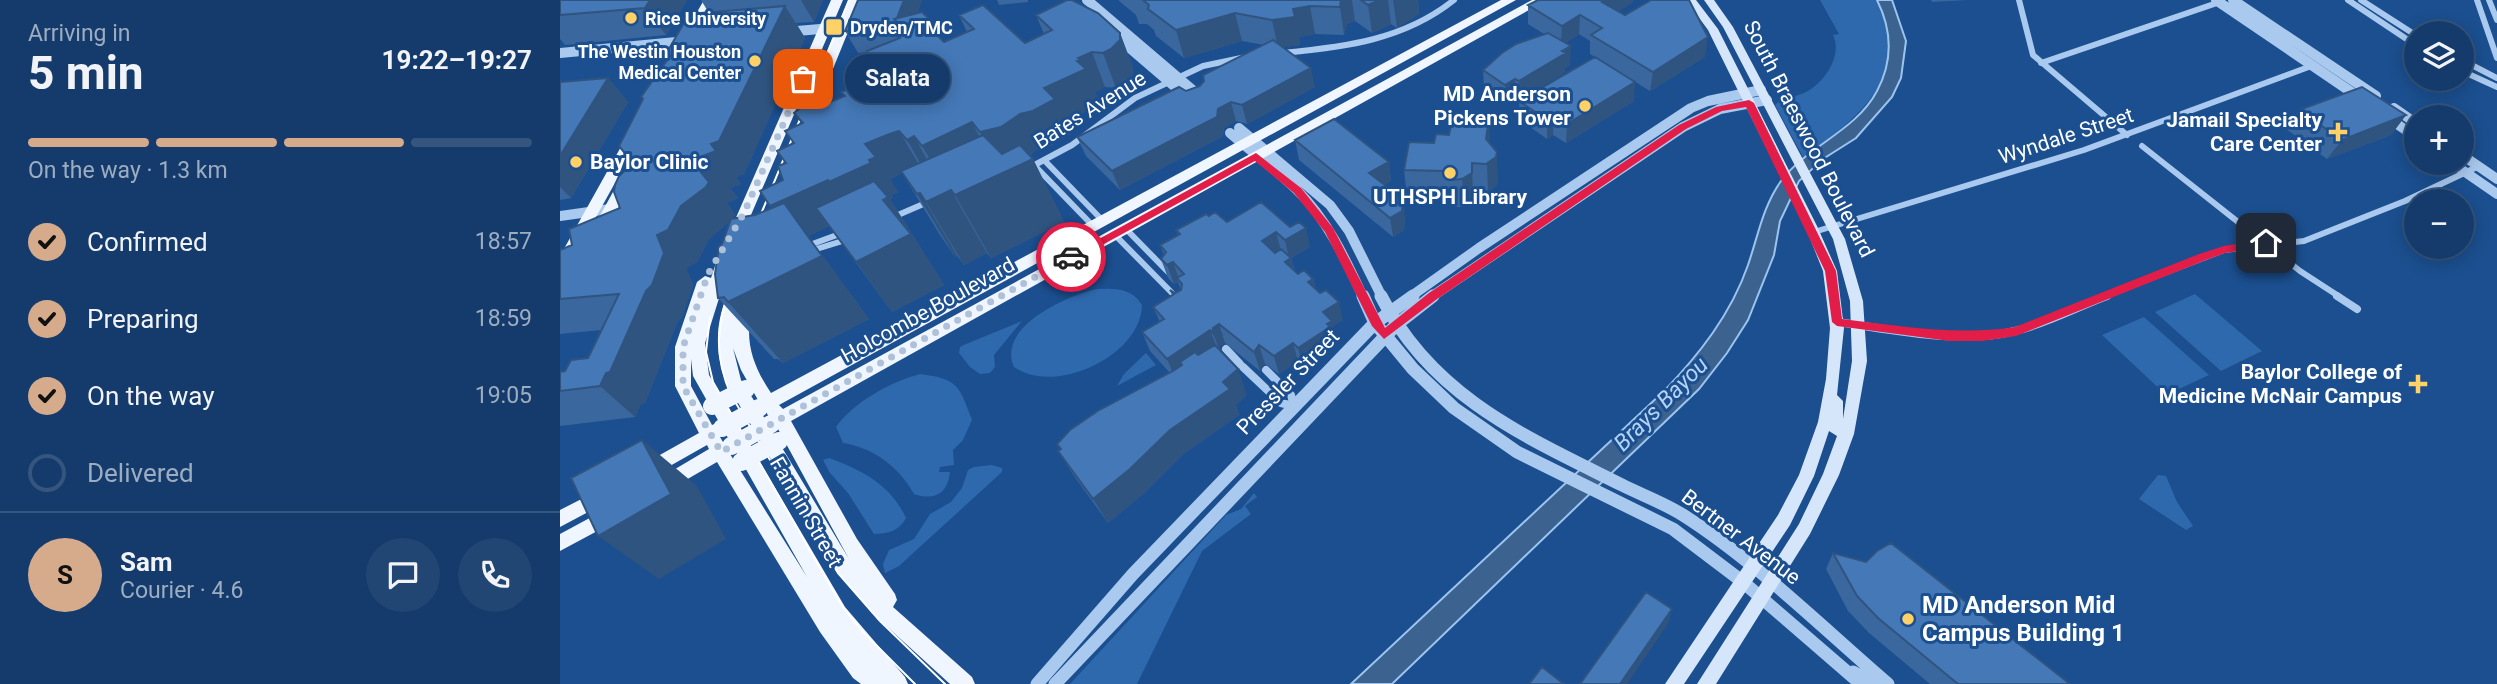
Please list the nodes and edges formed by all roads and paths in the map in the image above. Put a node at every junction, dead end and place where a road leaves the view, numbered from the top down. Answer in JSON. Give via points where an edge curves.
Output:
{"nodes":[{"id":1,"x":710,"y":0,"type":"edge"},
{"id":2,"x":724,"y":0,"type":"edge"},
{"id":3,"x":837,"y":0,"type":"edge"},
{"id":4,"x":855,"y":0,"type":"edge"},
{"id":5,"x":1074,"y":0,"type":"edge"},
{"id":6,"x":1087,"y":0,"type":"edge"},
{"id":7,"x":1454,"y":0,"type":"edge"},
{"id":8,"x":1510,"y":0,"type":"edge"},
{"id":9,"x":1541,"y":0,"type":"edge"},
{"id":10,"x":1692,"y":0,"type":"edge"},
{"id":11,"x":1709,"y":0,"type":"edge"},
{"id":12,"x":2018,"y":0,"type":"edge"},
{"id":13,"x":2233,"y":0,"type":"edge"},
{"id":14,"x":2348,"y":0,"type":"edge"},
{"id":15,"x":2361,"y":0,"type":"edge"},
{"id":16,"x":2477,"y":0,"type":"edge"},
{"id":17,"x":2489,"y":0,"type":"edge"},
{"id":18,"x":2218,"y":1,"type":"edge"},
{"id":19,"x":714,"y":20,"type":"edge"},
{"id":20,"x":2497,"y":20,"type":"edge"},
{"id":21,"x":844,"y":27,"type":"junction"},
{"id":22,"x":2404,"y":28,"type":"edge"},
{"id":23,"x":825,"y":29,"type":"junction"},
{"id":24,"x":777,"y":33,"type":"edge"},
{"id":25,"x":2404,"y":37,"type":"edge"},
{"id":26,"x":687,"y":45,"type":"joint"},
{"id":27,"x":560,"y":53,"type":"edge"},
{"id":28,"x":1272,"y":55,"type":"edge"},
{"id":29,"x":1256,"y":56,"type":"edge"},
{"id":30,"x":2497,"y":58,"type":"edge"},
{"id":31,"x":2325,"y":61,"type":"junction"},
{"id":32,"x":2041,"y":63,"type":"junction"},
{"id":33,"x":2314,"y":65,"type":"junction"},
{"id":34,"x":2474,"y":66,"type":"edge"},
{"id":35,"x":827,"y":69,"type":"junction"},
{"id":36,"x":2482,"y":70,"type":"junction"},
{"id":37,"x":2497,"y":70,"type":"edge"},
{"id":38,"x":2474,"y":76,"type":"edge"},
{"id":39,"x":2497,"y":78,"type":"edge"},
{"id":40,"x":1174,"y":80,"type":"junction"},
{"id":41,"x":1362,"y":80,"type":"junction"},
{"id":42,"x":2497,"y":87,"type":"edge"},
{"id":43,"x":1374,"y":90,"type":"junction"},
{"id":44,"x":797,"y":91,"type":"junction"},
{"id":45,"x":1764,"y":95,"type":"junction"},
{"id":46,"x":1747,"y":98,"type":"junction"},
{"id":47,"x":1197,"y":100,"type":"edge"},
{"id":48,"x":2404,"y":115,"type":"edge"},
{"id":49,"x":1671,"y":120,"type":"junction"},
{"id":50,"x":642,"y":121,"type":"edge"},
{"id":51,"x":1683,"y":127,"type":"junction"},
{"id":52,"x":781,"y":128,"type":"junction"},
{"id":53,"x":2404,"y":129,"type":"edge"},
{"id":54,"x":1235,"y":130,"type":"dead end"},
{"id":55,"x":2127,"y":135,"type":"junction"},
{"id":56,"x":648,"y":141,"type":"edge"},
{"id":57,"x":1248,"y":142,"type":"junction"},
{"id":58,"x":2142,"y":146,"type":"dead end"},
{"id":59,"x":787,"y":153,"type":"edge"},
{"id":60,"x":1262,"y":153,"type":"junction"},
{"id":61,"x":1045,"y":161,"type":"junction"},
{"id":62,"x":2474,"y":163,"type":"edge"},
{"id":63,"x":1034,"y":166,"type":"junction"},
{"id":64,"x":2479,"y":166,"type":"junction"},
{"id":65,"x":2474,"y":169,"type":"edge"},
{"id":66,"x":1023,"y":171,"type":"edge"},
{"id":67,"x":1590,"y":175,"type":"junction"},
{"id":68,"x":2462,"y":175,"type":"edge"},
{"id":69,"x":2469,"y":175,"type":"edge"},
{"id":70,"x":2497,"y":179,"type":"edge"},
{"id":71,"x":1601,"y":183,"type":"junction"},
{"id":72,"x":1575,"y":185,"type":"junction"},
{"id":73,"x":1586,"y":193,"type":"junction"},
{"id":74,"x":2497,"y":194,"type":"edge"},
{"id":75,"x":931,"y":201,"type":"edge"},
{"id":76,"x":610,"y":209,"type":"junction"},
{"id":77,"x":592,"y":212,"type":"junction"},
{"id":78,"x":1120,"y":212,"type":"junction"},
{"id":79,"x":744,"y":213,"type":"junction"},
{"id":80,"x":560,"y":216,"type":"edge"},
{"id":81,"x":886,"y":220,"type":"edge"},
{"id":82,"x":1098,"y":224,"type":"junction"},
{"id":83,"x":1833,"y":228,"type":"junction"},
{"id":84,"x":1812,"y":229,"type":"junction"},
{"id":85,"x":1120,"y":231,"type":"junction"},
{"id":86,"x":856,"y":232,"type":"edge"},
{"id":87,"x":1355,"y":243,"type":"junction"},
{"id":88,"x":2266,"y":243,"type":"junction"},
{"id":89,"x":1340,"y":248,"type":"junction"},
{"id":90,"x":1479,"y":248,"type":"junction"},
{"id":91,"x":1083,"y":250,"type":"junction"},
{"id":92,"x":1147,"y":250,"type":"junction"},
{"id":93,"x":798,"y":253,"type":"edge"},
{"id":94,"x":1137,"y":256,"type":"junction"},
{"id":95,"x":1490,"y":257,"type":"junction"},
{"id":96,"x":1168,"y":272,"type":"edge"},
{"id":97,"x":562,"y":276,"type":"edge"},
{"id":98,"x":1183,"y":305,"type":"edge"},
{"id":99,"x":2357,"y":309,"type":"dead end"},
{"id":100,"x":1389,"y":312,"type":"junction"},
{"id":101,"x":1837,"y":322,"type":"junction"},
{"id":102,"x":1860,"y":325,"type":"junction"},
{"id":103,"x":1385,"y":327,"type":"junction"},
{"id":104,"x":1226,"y":349,"type":"dead end"},
{"id":105,"x":1266,"y":370,"type":"dead end"},
{"id":106,"x":1833,"y":379,"type":"junction"},
{"id":107,"x":750,"y":383,"type":"junction"},
{"id":108,"x":1466,"y":398,"type":"junction"},
{"id":109,"x":765,"y":405,"type":"junction"},
{"id":110,"x":1294,"y":406,"type":"junction"},
{"id":111,"x":1454,"y":408,"type":"junction"},
{"id":112,"x":694,"y":410,"type":"junction"},
{"id":113,"x":1308,"y":415,"type":"junction"},
{"id":114,"x":776,"y":421,"type":"junction"},
{"id":115,"x":716,"y":431,"type":"junction"},
{"id":116,"x":1847,"y":434,"type":"junction"},
{"id":117,"x":798,"y":447,"type":"junction"},
{"id":118,"x":726,"y":449,"type":"junction"},
{"id":119,"x":1807,"y":476,"type":"junction"},
{"id":120,"x":635,"y":478,"type":"edge"},
{"id":121,"x":740,"y":481,"type":"junction"},
{"id":122,"x":1828,"y":485,"type":"junction"},
{"id":123,"x":616,"y":489,"type":"edge"},
{"id":124,"x":652,"y":491,"type":"edge"},
{"id":125,"x":1204,"y":498,"type":"junction"},
{"id":126,"x":628,"y":504,"type":"edge"},
{"id":127,"x":1219,"y":508,"type":"junction"},
{"id":128,"x":1683,"y":515,"type":"joint"},
{"id":129,"x":560,"y":520,"type":"edge"},
{"id":130,"x":560,"y":543,"type":"edge"},
{"id":131,"x":1748,"y":575,"type":"junction"},
{"id":132,"x":1766,"y":591,"type":"junction"},
{"id":133,"x":1108,"y":601,"type":"junction"},
{"id":134,"x":886,"y":606,"type":"junction"},
{"id":135,"x":1123,"y":611,"type":"junction"},
{"id":136,"x":1840,"y":666,"type":"junction"},
{"id":137,"x":877,"y":684,"type":"edge"},
{"id":138,"x":898,"y":684,"type":"edge"},
{"id":139,"x":965,"y":684,"type":"edge"},
{"id":140,"x":1037,"y":684,"type":"edge"},
{"id":141,"x":1055,"y":684,"type":"edge"},
{"id":142,"x":1674,"y":684,"type":"edge"},
{"id":143,"x":1706,"y":684,"type":"edge"},
{"id":144,"x":1861,"y":684,"type":"edge"},
{"id":145,"x":1875,"y":684,"type":"edge"},
{"id":146,"x":1888,"y":684,"type":"edge"}],
"edges":[{"from":1,"to":26,"type":"main road"},
{"from":2,"to":19,"type":"main road"},
{"from":3,"to":23,"type":"main road","name":"Fannin Street"},
{"from":4,"to":21,"type":"main road"},
{"from":5,"to":40,"type":"street"},
{"from":6,"to":40,"type":"street"},
{"from":7,"to":28,"type":"street","via":[[1399,33],[1369,43]]},
{"from":8,"to":41,"type":"main road","name":"Holcombe Boulevard"},
{"from":9,"to":43,"type":"main road","name":"Holcombe Boulevard"},
{"from":10,"to":46,"type":"main road","name":"South Braeswood Boulevard","via":[[1713,30]]},
{"from":11,"to":45,"type":"main road","name":"South Braeswood Boulevard"},
{"from":12,"to":32,"type":"street","via":[[2028,20],[2026,40]]},
{"from":13,"to":31,"type":"street"},
{"from":14,"to":25,"type":"street"},
{"from":15,"to":22,"type":"street"},
{"from":16,"to":30,"type":"street"},
{"from":17,"to":20,"type":"street"},
{"from":18,"to":32,"type":"street"},
{"from":18,"to":33,"type":"street"},
{"from":21,"to":23,"type":"street"},
{"from":21,"to":35,"type":"main road"},
{"from":23,"to":24,"type":"street"},
{"from":23,"to":35,"type":"main road","via":[[835,36],[823,65]]},
{"from":23,"to":44,"type":"main road","name":"Fannin Street"},
{"from":26,"to":27,"type":"street"},
{"from":29,"to":40,"type":"street","name":"Bates Avenue","via":[[1203,66]]},
{"from":31,"to":33,"type":"street","name":"Wyndale Street"},
{"from":31,"to":48,"type":"street"},
{"from":32,"to":55,"type":"street"},
{"from":33,"to":53,"type":"street"},
{"from":33,"to":55,"type":"street","name":"Wyndale Street"},
{"from":34,"to":36,"type":"street"},
{"from":35,"to":44,"type":"main road","via":[[803,126],[794,117]]},
{"from":36,"to":37,"type":"street"},
{"from":36,"to":39,"type":"street"},
{"from":38,"to":42,"type":"street"},
{"from":40,"to":47,"type":"street"},
{"from":40,"to":61,"type":"street","name":"Bates Avenue","via":[[1135,98]]},
{"from":41,"to":43,"type":"main road"},
{"from":41,"to":57,"type":"main road","name":"Holcombe Boulevard"},
{"from":43,"to":60,"type":"main road","name":"Holcombe Boulevard"},
{"from":44,"to":52,"type":"main road","name":"Fannin Street"},
{"from":45,"to":46,"type":"street","name":"Pressler Street"},
{"from":45,"to":83,"type":"main road","name":"South Braeswood Boulevard"},
{"from":46,"to":49,"type":"street","name":"Pressler Street","via":[[1708,101]]},
{"from":46,"to":51,"type":"street","name":"Pressler Street"},
{"from":46,"to":84,"type":"main road","name":"South Braeswood Boulevard"},
{"from":49,"to":51,"type":"street"},
{"from":49,"to":67,"type":"street","name":"Pressler Street"},
{"from":50,"to":77,"type":"main road"},
{"from":51,"to":71,"type":"street","name":"Pressler Street"},
{"from":52,"to":59,"type":"main road","via":[[794,129]]},
{"from":52,"to":79,"type":"main road","name":"Fannin Street"},
{"from":54,"to":57,"type":"street","name":"Bertner Avenue"},
{"from":55,"to":83,"type":"street","name":"Wyndale Street"},
{"from":56,"to":76,"type":"main road"},
{"from":57,"to":60,"type":"street","name":"Bertner Avenue"},
{"from":57,"to":78,"type":"main road","name":"Holcombe Boulevard"},
{"from":58,"to":88,"type":"street"},
{"from":60,"to":85,"type":"main road","name":"Holcombe Boulevard"},
{"from":60,"to":87,"type":"street","name":"Bertner Avenue","via":[[1330,205]]},
{"from":60,"to":89,"type":"street","name":"Bertner Avenue","via":[[1314,209]]},
{"from":61,"to":63,"type":"street","name":"Bates Avenue"},
{"from":61,"to":82,"type":"street"},
{"from":62,"to":64,"type":"street"},
{"from":63,"to":66,"type":"street","name":"Bates Avenue"},
{"from":63,"to":82,"type":"street"},
{"from":64,"to":65,"type":"street"},
{"from":64,"to":70,"type":"street"},
{"from":67,"to":71,"type":"street"},
{"from":67,"to":72,"type":"street","name":"Pressler Street"},
{"from":68,"to":88,"type":"street","via":[[2304,241]]},
{"from":69,"to":74,"type":"street"},
{"from":71,"to":73,"type":"street","name":"Pressler Street"},
{"from":72,"to":73,"type":"street"},
{"from":72,"to":90,"type":"street","name":"Pressler Street"},
{"from":73,"to":95,"type":"street","name":"Pressler Street"},
{"from":75,"to":81,"type":"street"},
{"from":76,"to":77,"type":"street"},
{"from":76,"to":97,"type":"main road","via":[[578,268]]},
{"from":77,"to":80,"type":"street"},
{"from":77,"to":97,"type":"main road"},
{"from":78,"to":82,"type":"main road","name":"Holcombe Boulevard"},
{"from":78,"to":85,"type":"main road","via":[[1110,228]]},
{"from":79,"to":112,"type":"main road","via":[[708,274],[683,347],[683,386]]},
{"from":79,"to":138,"type":"main road","name":"Fannin Street","via":[[700,327],[701,376],[838,613]]},
{"from":82,"to":91,"type":"main road","via":[[1097,237]]},
{"from":82,"to":109,"type":"main road","name":"Holcombe Boulevard"},
{"from":83,"to":84,"type":"street","name":"Wyndale Street"},
{"from":83,"to":102,"type":"main road","name":"South Braeswood Boulevard","via":[[1851,270]]},
{"from":84,"to":101,"type":"main road","name":"South Braeswood Boulevard","via":[[1830,271]]},
{"from":85,"to":91,"type":"main road","name":"Holcombe Boulevard"},
{"from":85,"to":92,"type":"street"},
{"from":85,"to":94,"type":"street"},
{"from":86,"to":93,"type":"street"},
{"from":87,"to":89,"type":"street"},
{"from":87,"to":100,"type":"street","name":"Bertner Avenue"},
{"from":88,"to":99,"type":"street"},
{"from":88,"to":102,"type":"street","via":[[2224,250],[2039,325],[1982,337]]},
{"from":89,"to":103,"type":"street","name":"Bertner Avenue"},
{"from":90,"to":95,"type":"street"},
{"from":90,"to":100,"type":"street","name":"Pressler Street"},
{"from":91,"to":114,"type":"main road","name":"Holcombe Boulevard"},
{"from":92,"to":94,"type":"street"},
{"from":92,"to":96,"type":"street"},
{"from":94,"to":98,"type":"street"},
{"from":95,"to":103,"type":"street","name":"Pressler Street"},
{"from":100,"to":103,"type":"street","name":"Bertner Avenue"},
{"from":101,"to":102,"type":"street"},
{"from":101,"to":106,"type":"main road","name":"South Braeswood Boulevard"},
{"from":102,"to":116,"type":"main road","name":"South Braeswood Boulevard","via":[[1857,386]]},
{"from":103,"to":108,"type":"street","name":"Bertner Avenue"},
{"from":103,"to":110,"type":"street","name":"Pressler Street"},
{"from":103,"to":111,"type":"street","name":"Bertner Avenue","via":[[1413,369]]},
{"from":103,"to":113,"type":"street","name":"Pressler Street"},
{"from":104,"to":110,"type":"street","via":[[1281,403]]},
{"from":105,"to":110,"type":"street","via":[[1292,395]]},
{"from":106,"to":116,"type":"main road","via":[[1836,427]]},
{"from":106,"to":119,"type":"main road","name":"South Braeswood Boulevard"},
{"from":107,"to":109,"type":"main road"},
{"from":107,"to":112,"type":"main road","bridge":true,"via":[[712,406]]},
{"from":107,"to":134,"type":"main road","name":"Fannin Street","via":[[740,341],[746,282],[727,314],[728,369],[839,560]]},
{"from":108,"to":111,"type":"street"},
{"from":108,"to":128,"type":"street","name":"Bertner Avenue","via":[[1527,438]]},
{"from":109,"to":114,"type":"main road"},
{"from":109,"to":115,"type":"main road","name":"Holcombe Boulevard","bridge":true},
{"from":110,"to":113,"type":"street"},
{"from":110,"to":125,"type":"street","name":"Pressler Street"},
{"from":111,"to":131,"type":"street","name":"Bertner Avenue","via":[[1517,452],[1673,529]]},
{"from":112,"to":115,"type":"main road"},
{"from":113,"to":127,"type":"street","name":"Pressler Street"},
{"from":114,"to":117,"type":"main road"},
{"from":114,"to":118,"type":"main road","name":"Holcombe Boulevard","bridge":true},
{"from":115,"to":118,"type":"main road"},
{"from":115,"to":120,"type":"main road","name":"Holcombe Boulevard"},
{"from":116,"to":122,"type":"main road","name":"South Braeswood Boulevard"},
{"from":117,"to":121,"type":"main road","bridge":true,"via":[[779,441],[741,462]]},
{"from":117,"to":134,"type":"main road"},
{"from":118,"to":121,"type":"main road"},
{"from":118,"to":124,"type":"main road","name":"Holcombe Boulevard"},
{"from":119,"to":122,"type":"main road"},
{"from":119,"to":131,"type":"main road","name":"South Braeswood Boulevard"},
{"from":121,"to":137,"type":"main road","via":[[827,626],[860,671]]},
{"from":122,"to":132,"type":"main road","name":"South Braeswood Boulevard"},
{"from":123,"to":129,"type":"main road"},
{"from":125,"to":127,"type":"street"},
{"from":125,"to":133,"type":"street","name":"Pressler Street"},
{"from":126,"to":130,"type":"main road"},
{"from":127,"to":135,"type":"street","name":"Pressler Street"},
{"from":128,"to":131,"type":"street","name":"Bertner Avenue"},
{"from":131,"to":132,"type":"street","name":"Bertner Avenue"},
{"from":131,"to":142,"type":"main road","name":"South Braeswood Boulevard"},
{"from":132,"to":136,"type":"street","name":"Bertner Avenue"},
{"from":132,"to":143,"type":"main road","name":"South Braeswood Boulevard"},
{"from":132,"to":146,"type":"street","name":"Bertner Avenue"},
{"from":133,"to":135,"type":"street"},
{"from":133,"to":140,"type":"street","name":"Pressler Street"},
{"from":134,"to":139,"type":"main road","name":"Fannin Street"},
{"from":135,"to":141,"type":"street","name":"Pressler Street"},
{"from":136,"to":144,"type":"street","name":"Bertner Avenue"},
{"from":136,"to":145,"type":"street"}]}
